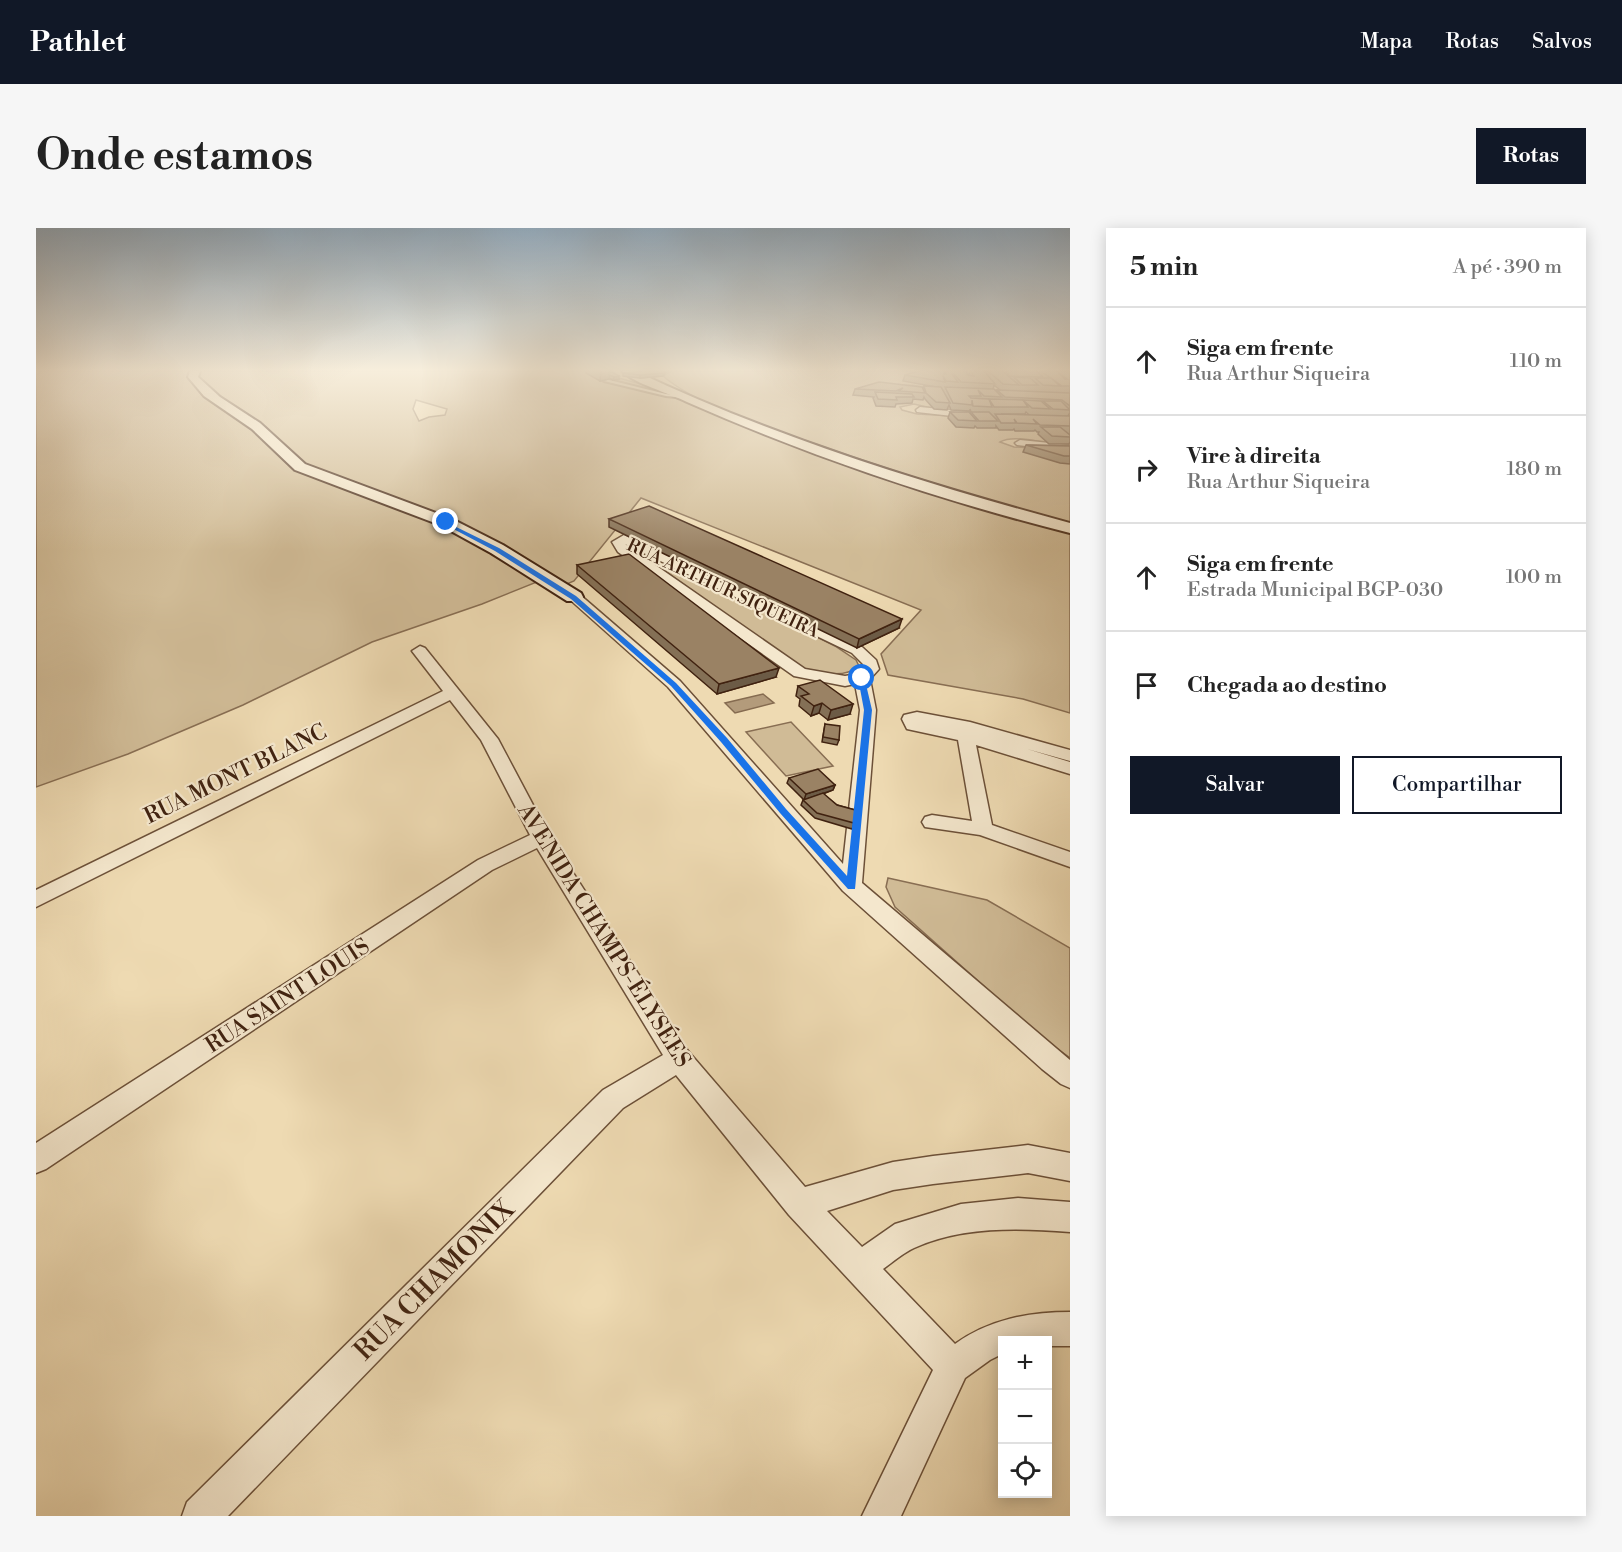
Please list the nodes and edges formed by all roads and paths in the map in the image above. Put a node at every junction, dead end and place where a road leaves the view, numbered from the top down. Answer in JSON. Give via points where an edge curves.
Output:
{"nodes":[{"id":1,"x":261,"y":431,"type":"edge"},
{"id":2,"x":768,"y":431,"type":"edge"},
{"id":3,"x":1020,"y":443,"type":"dead end"},
{"id":4,"x":1070,"y":448,"type":"edge"},
{"id":5,"x":1070,"y":528,"type":"edge"},
{"id":6,"x":574,"y":597,"type":"joint"},
{"id":7,"x":420,"y":651,"type":"dead end"},
{"id":8,"x":862,"y":678,"type":"junction"},
{"id":9,"x":454,"y":692,"type":"junction"},
{"id":10,"x":966,"y":731,"type":"junction"},
{"id":11,"x":1070,"y":756,"type":"edge"},
{"id":12,"x":1070,"y":768,"type":"edge"},
{"id":13,"x":932,"y":822,"type":"dead end"},
{"id":14,"x":982,"y":829,"type":"junction"},
{"id":15,"x":541,"y":838,"type":"junction"},
{"id":16,"x":1070,"y":860,"type":"edge"},
{"id":17,"x":851,"y":886,"type":"junction"},
{"id":18,"x":36,"y":898,"type":"edge"},
{"id":19,"x":679,"y":1059,"type":"junction"},
{"id":20,"x":1070,"y":1076,"type":"edge"},
{"id":21,"x":36,"y":1159,"type":"edge"},
{"id":22,"x":1070,"y":1167,"type":"edge"},
{"id":23,"x":800,"y":1204,"type":"junction"},
{"id":24,"x":1070,"y":1217,"type":"edge"},
{"id":25,"x":859,"y":1267,"type":"junction"},
{"id":26,"x":1070,"y":1329,"type":"edge"},
{"id":27,"x":953,"y":1366,"type":"junction"},
{"id":28,"x":201,"y":1516,"type":"edge"},
{"id":29,"x":881,"y":1516,"type":"edge"}],
"edges":[{"from":1,"to":6,"type":"street","via":[[300,467],[446,522]]},
{"from":2,"to":5,"type":"street","via":[[862,465]]},
{"from":3,"to":4,"type":"street"},
{"from":6,"to":17,"type":"street","via":[[674,684]]},
{"from":7,"to":9,"type":"street","name":"AVENIDA CHAMPS-ÉLYSÉES"},
{"from":8,"to":8,"type":"street","name":"RUA ARTHUR SIQUEIRA","via":[[872,663],[857,650],[637,545],[618,542],[622,549],[800,673],[844,681]]},
{"from":8,"to":17,"type":"street","name":"RUA ARTHUR SIQUEIRA","via":[[868,710]]},
{"from":9,"to":15,"type":"street","name":"AVENIDA CHAMPS-ÉLYSÉES","via":[[489,739]]},
{"from":9,"to":18,"type":"street","name":"RUA MONT BLANC"},
{"from":10,"to":11,"type":"street"},
{"from":10,"to":12,"type":"street"},
{"from":10,"to":14,"type":"street"},
{"from":13,"to":14,"type":"street"},
{"from":14,"to":16,"type":"street"},
{"from":15,"to":19,"type":"street","name":"AVENIDA CHAMPS-ÉLYSÉES"},
{"from":15,"to":21,"type":"street","name":"RUA SAINT LOUIS","via":[[485,866]]},
{"from":17,"to":20,"type":"street"},
{"from":19,"to":23,"type":"street","name":"AVENIDA CHAMPS-ÉLYSÉES"},
{"from":19,"to":28,"type":"street","name":"RUA CHAMONIX","via":[[613,1099]]},
{"from":22,"to":23,"type":"street","via":[[1028,1160],[933,1170],[893,1176]]},
{"from":23,"to":25,"type":"street","name":"AVENIDA CHAMPS-ÉLYSÉES"},
{"from":24,"to":25,"type":"street","via":[[1018,1213],[961,1219],[906,1234]]},
{"from":25,"to":27,"type":"street","name":"AVENIDA CHAMPS-ÉLYSÉES"},
{"from":26,"to":27,"type":"street","via":[[1007,1335],[978,1348]]},
{"from":27,"to":29,"type":"street"}]}
